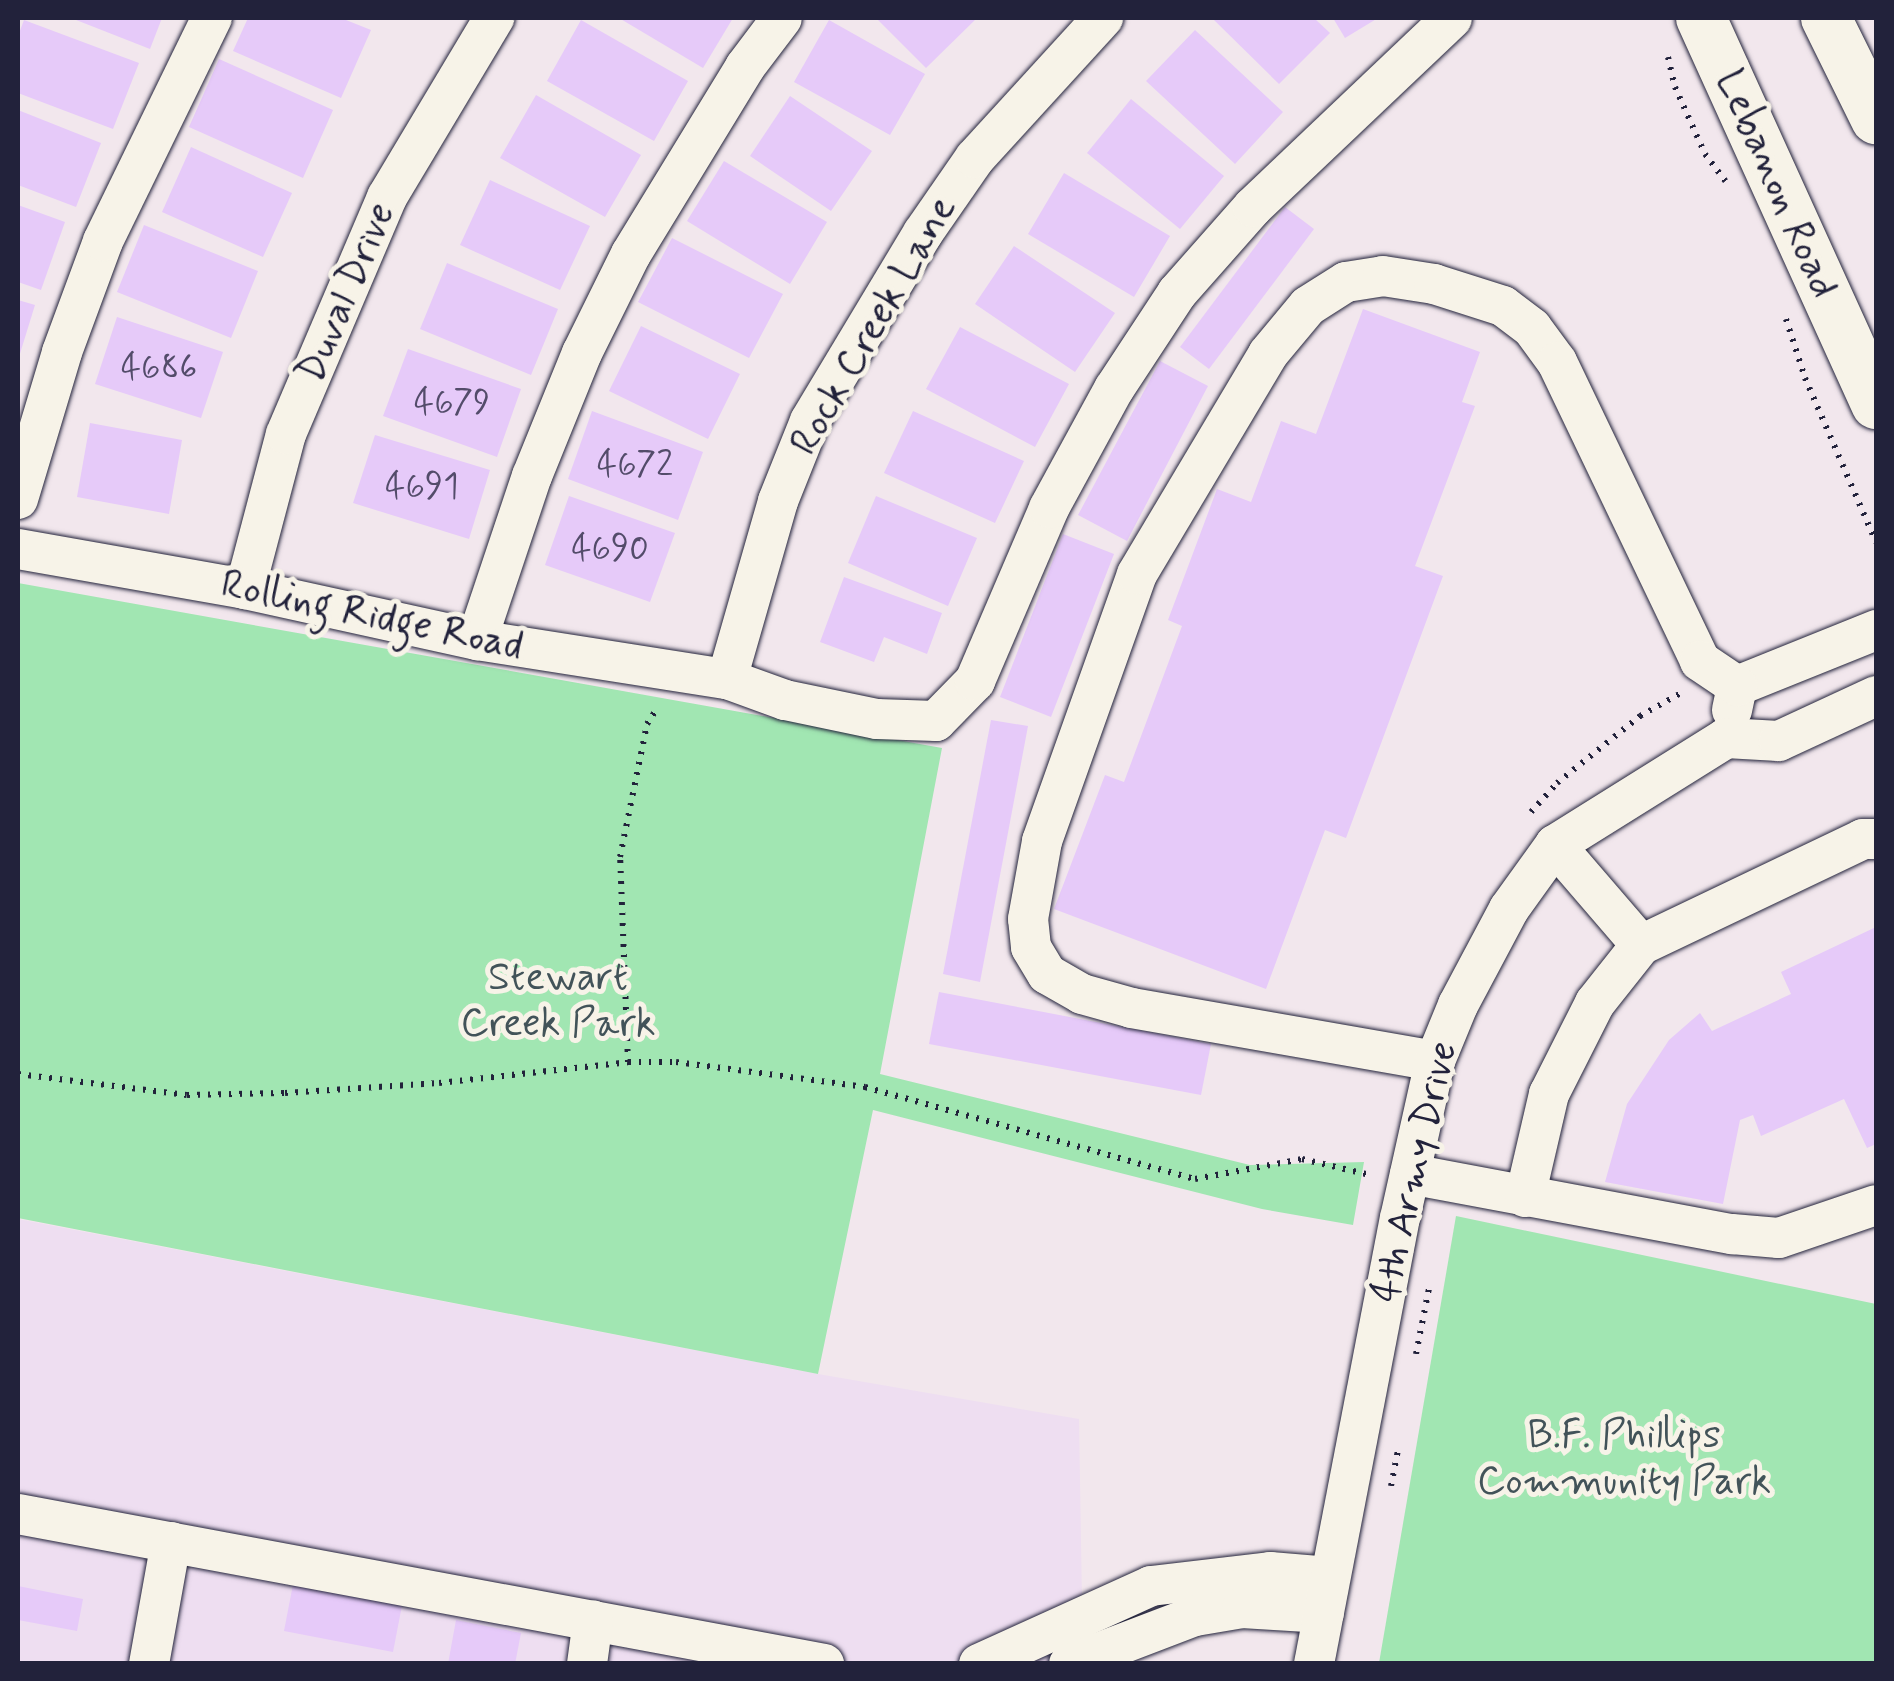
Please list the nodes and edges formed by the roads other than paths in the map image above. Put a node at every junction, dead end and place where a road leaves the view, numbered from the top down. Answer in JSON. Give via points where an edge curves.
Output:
{"nodes":[{"id":1,"x":212,"y":18,"type":"edge"},
{"id":2,"x":494,"y":18,"type":"edge"},
{"id":3,"x":782,"y":18,"type":"edge"},
{"id":4,"x":1103,"y":18,"type":"edge"},
{"id":5,"x":1452,"y":18,"type":"edge"},
{"id":6,"x":1826,"y":18,"type":"edge"},
{"id":7,"x":1684,"y":34,"type":"edge"},
{"id":8,"x":1876,"y":119,"type":"edge"},
{"id":9,"x":1876,"y":404,"type":"edge"},
{"id":10,"x":18,"y":499,"type":"edge"},
{"id":11,"x":18,"y":548,"type":"edge"},
{"id":12,"x":244,"y":589,"type":"junction"},
{"id":13,"x":1876,"y":630,"type":"edge"},
{"id":14,"x":476,"y":640,"type":"junction"},
{"id":15,"x":727,"y":679,"type":"junction"},
{"id":16,"x":1736,"y":686,"type":"junction"},
{"id":17,"x":1876,"y":696,"type":"edge"},
{"id":18,"x":1726,"y":738,"type":"junction"},
{"id":19,"x":1876,"y":839,"type":"edge"},
{"id":20,"x":1555,"y":846,"type":"junction"},
{"id":21,"x":1641,"y":945,"type":"junction"},
{"id":22,"x":1435,"y":1061,"type":"junction"},
{"id":23,"x":1410,"y":1174,"type":"junction"},
{"id":24,"x":1524,"y":1197,"type":"junction"},
{"id":25,"x":1876,"y":1205,"type":"edge"},
{"id":26,"x":18,"y":1514,"type":"edge"},
{"id":27,"x":171,"y":1542,"type":"junction"},
{"id":28,"x":1327,"y":1595,"type":"junction"},
{"id":29,"x":593,"y":1620,"type":"junction"},
{"id":30,"x":149,"y":1664,"type":"edge"},
{"id":31,"x":587,"y":1664,"type":"edge"},
{"id":32,"x":824,"y":1664,"type":"edge"},
{"id":33,"x":979,"y":1664,"type":"edge"},
{"id":34,"x":1069,"y":1664,"type":"edge"},
{"id":35,"x":1314,"y":1664,"type":"edge"}],
"edges":[{"from":1,"to":10,"type":"street","via":[[104,241]]},
{"from":2,"to":12,"type":"street","name":"Duval Drive","via":[[387,198],[286,434]]},
{"from":3,"to":14,"type":"street","via":[[640,239],[582,354]]},
{"from":4,"to":15,"type":"street","name":"Rock Creek Lane","via":[[975,158],[922,233],[810,421],[778,501]]},
{"from":5,"to":15,"type":"street","name":"Rolling Ridge Road","via":[[1254,207],[1178,293],[1114,389],[1049,508],[975,681],[936,721],[876,719],[784,700]]},
{"from":6,"to":8,"type":"main road"},
{"from":7,"to":9,"type":"main road","name":"Lebanon Road"},
{"from":11,"to":12,"type":"street","name":"Rolling Ridge Road"},
{"from":12,"to":14,"type":"street","name":"Rolling Ridge Road"},
{"from":13,"to":16,"type":"street"},
{"from":14,"to":15,"type":"street","name":"Rolling Ridge Road"},
{"from":16,"to":18,"type":"street"},
{"from":16,"to":22,"type":"street","via":[[1700,661],[1557,362],[1532,328],[1502,306],[1383,276],[1346,282],[1308,306],[1268,354],[1138,574],[1042,841],[1028,919],[1032,946],[1047,974],[1082,994]]},
{"from":17,"to":18,"type":"street","via":[[1779,742]]},
{"from":18,"to":20,"type":"street","name":"4th Army Drive"},
{"from":19,"to":21,"type":"street","via":[[1863,839]]},
{"from":20,"to":21,"type":"street"},
{"from":20,"to":22,"type":"street","name":"4th Army Drive","via":[[1508,909]]},
{"from":21,"to":24,"type":"street","via":[[1595,1003],[1549,1094]]},
{"from":22,"to":23,"type":"street","name":"4th Army Drive"},
{"from":23,"to":24,"type":"street"},
{"from":23,"to":28,"type":"street","name":"4th Army Drive"},
{"from":24,"to":25,"type":"street","via":[[1779,1238]]},
{"from":26,"to":27,"type":"street"},
{"from":27,"to":29,"type":"street"},
{"from":27,"to":30,"type":"street"},
{"from":28,"to":33,"type":"street","via":[[1270,1572],[1151,1586]]},
{"from":28,"to":34,"type":"street","via":[[1195,1616]]},
{"from":28,"to":35,"type":"street","name":"4th Army Drive"},
{"from":29,"to":31,"type":"street"},
{"from":29,"to":32,"type":"street"}]}
